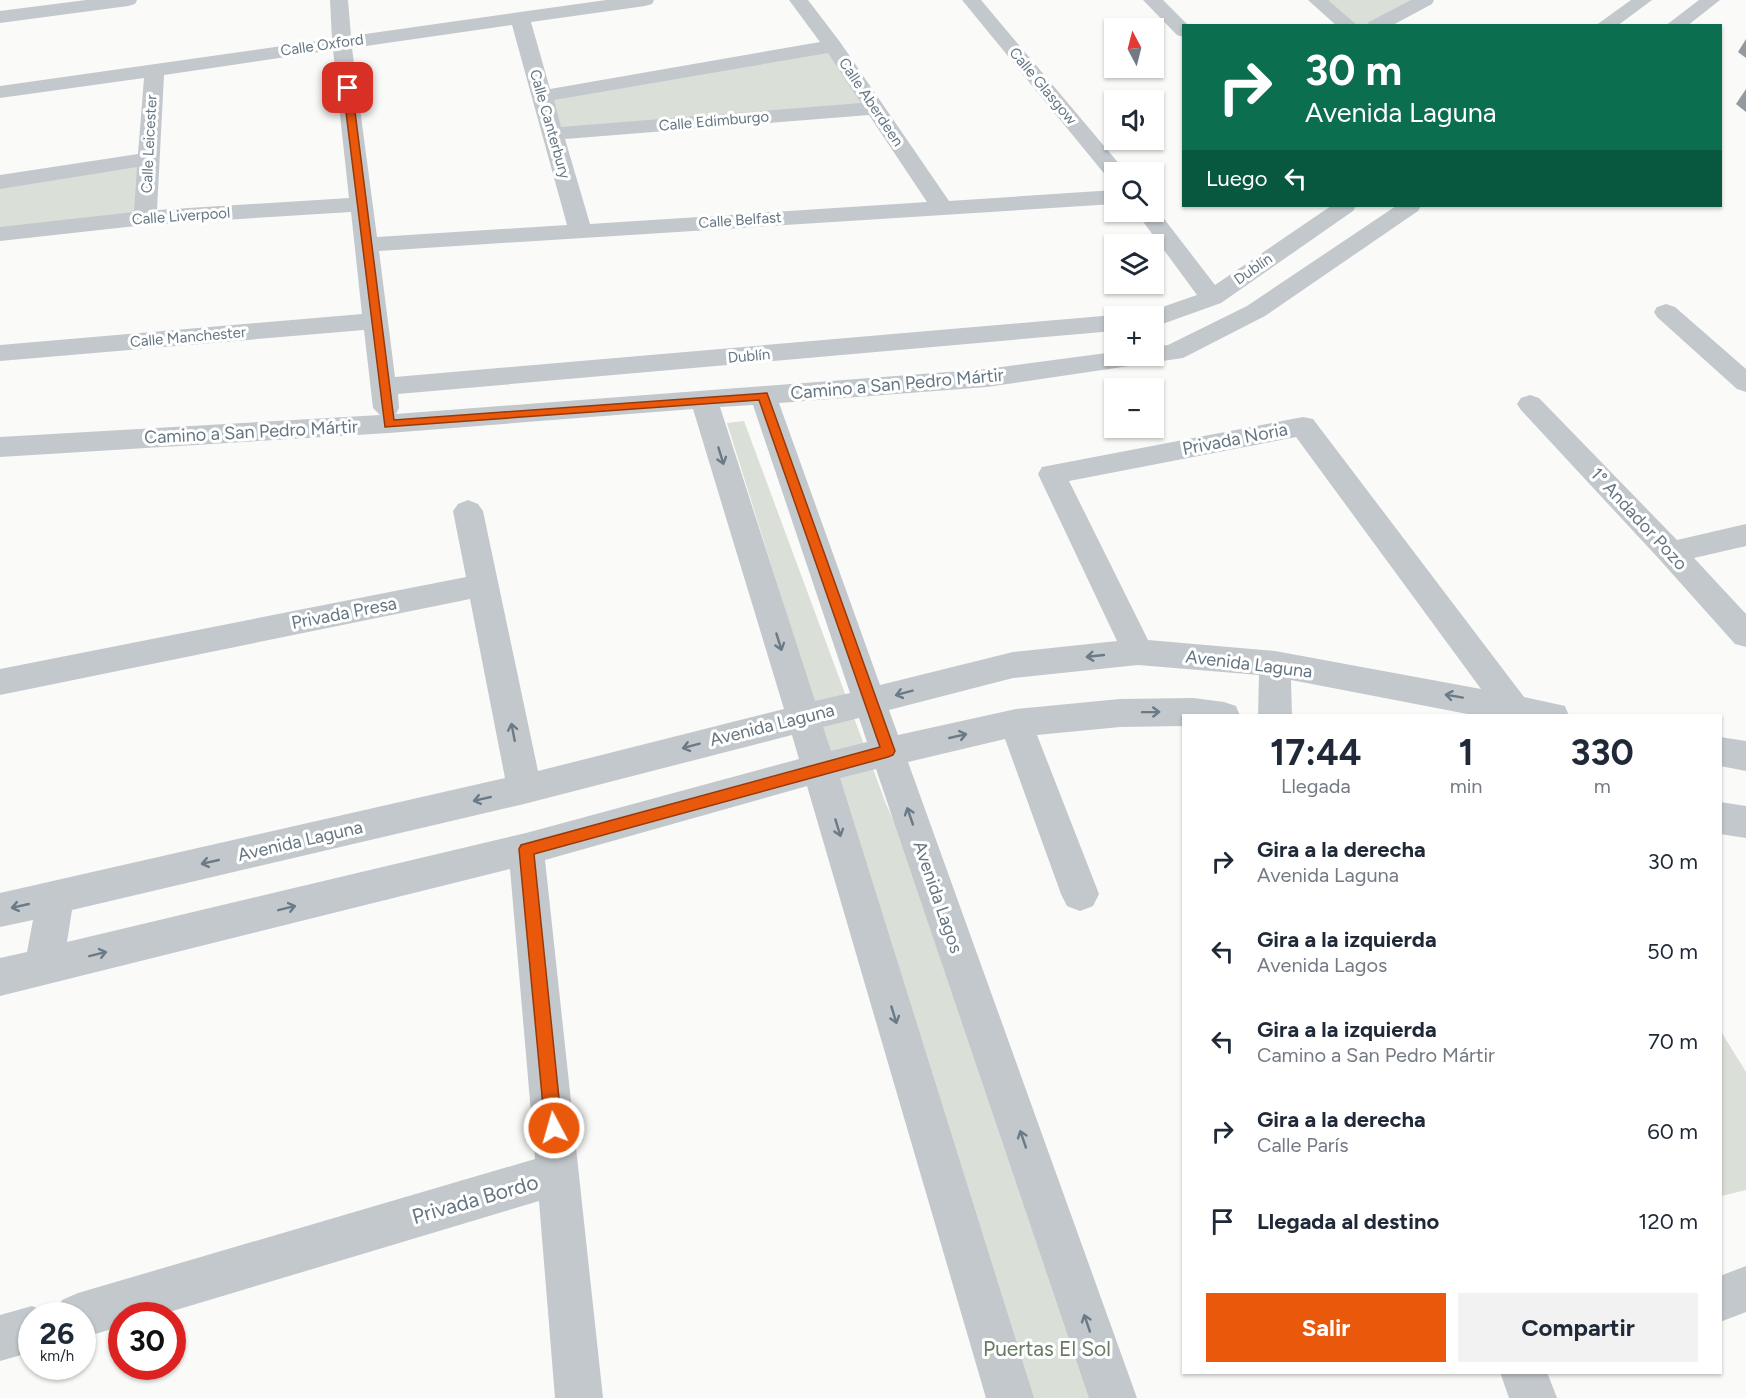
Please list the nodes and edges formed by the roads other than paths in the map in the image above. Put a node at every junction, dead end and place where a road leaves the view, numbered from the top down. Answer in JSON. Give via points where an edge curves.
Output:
{"nodes":[{"id":1,"x":128,"y":0,"type":"edge"},
{"id":2,"x":339,"y":0,"type":"edge"},
{"id":3,"x":645,"y":0,"type":"edge"},
{"id":4,"x":798,"y":0,"type":"edge"},
{"id":5,"x":971,"y":0,"type":"edge"},
{"id":6,"x":1152,"y":0,"type":"edge"},
{"id":7,"x":1317,"y":0,"type":"edge"},
{"id":8,"x":1425,"y":0,"type":"edge"},
{"id":9,"x":1643,"y":0,"type":"edge"},
{"id":10,"x":1711,"y":0,"type":"edge"},
{"id":11,"x":1609,"y":15,"type":"edge"},
{"id":12,"x":0,"y":17,"type":"edge"},
{"id":13,"x":520,"y":18,"type":"junction"},
{"id":14,"x":1346,"y":24,"type":"edge"},
{"id":15,"x":1380,"y":24,"type":"edge"},
{"id":16,"x":1677,"y":24,"type":"edge"},
{"id":17,"x":1182,"y":29,"type":"edge"},
{"id":18,"x":342,"y":42,"type":"junction"},
{"id":19,"x":833,"y":46,"type":"junction"},
{"id":20,"x":154,"y":69,"type":"junction"},
{"id":21,"x":0,"y":92,"type":"edge"},
{"id":22,"x":543,"y":96,"type":"junction"},
{"id":23,"x":874,"y":108,"type":"junction"},
{"id":24,"x":554,"y":134,"type":"junction"},
{"id":25,"x":149,"y":159,"type":"junction"},
{"id":26,"x":1107,"y":162,"type":"edge"},
{"id":27,"x":0,"y":182,"type":"edge"},
{"id":28,"x":1104,"y":197,"type":"edge"},
{"id":29,"x":362,"y":204,"type":"junction"},
{"id":30,"x":940,"y":206,"type":"junction"},
{"id":31,"x":1344,"y":207,"type":"edge"},
{"id":32,"x":1409,"y":207,"type":"edge"},
{"id":33,"x":145,"y":218,"type":"junction"},
{"id":34,"x":1155,"y":222,"type":"edge"},
{"id":35,"x":580,"y":230,"type":"junction"},
{"id":36,"x":0,"y":234,"type":"edge"},
{"id":37,"x":366,"y":245,"type":"junction"},
{"id":38,"x":1212,"y":297,"type":"junction"},
{"id":39,"x":1666,"y":312,"type":"dead end"},
{"id":40,"x":1164,"y":315,"type":"edge"},
{"id":41,"x":376,"y":321,"type":"junction"},
{"id":42,"x":1104,"y":324,"type":"edge"},
{"id":43,"x":0,"y":353,"type":"edge"},
{"id":44,"x":1164,"y":353,"type":"edge"},
{"id":45,"x":1104,"y":362,"type":"edge"},
{"id":46,"x":1746,"y":383,"type":"edge"},
{"id":47,"x":383,"y":387,"type":"junction"},
{"id":48,"x":763,"y":396,"type":"junction"},
{"id":49,"x":704,"y":400,"type":"junction"},
{"id":50,"x":1530,"y":404,"type":"dead end"},
{"id":51,"x":389,"y":424,"type":"junction"},
{"id":52,"x":0,"y":447,"type":"edge"},
{"id":53,"x":468,"y":511,"type":"dead end"},
{"id":54,"x":1746,"y":535,"type":"edge"},
{"id":55,"x":1671,"y":552,"type":"junction"},
{"id":56,"x":484,"y":585,"type":"junction"},
{"id":57,"x":1746,"y":635,"type":"edge"},
{"id":58,"x":1138,"y":652,"type":"junction"},
{"id":59,"x":1275,"y":663,"type":"junction"},
{"id":60,"x":0,"y":682,"type":"edge"},
{"id":61,"x":870,"y":702,"type":"junction"},
{"id":62,"x":1513,"y":707,"type":"junction"},
{"id":63,"x":1204,"y":714,"type":"edge"},
{"id":64,"x":1275,"y":714,"type":"edge"},
{"id":65,"x":1544,"y":714,"type":"edge"},
{"id":66,"x":802,"y":717,"type":"junction"},
{"id":67,"x":1016,"y":723,"type":"junction"},
{"id":68,"x":888,"y":751,"type":"junction"},
{"id":69,"x":1722,"y":751,"type":"edge"},
{"id":70,"x":1746,"y":756,"type":"edge"},
{"id":71,"x":819,"y":768,"type":"junction"},
{"id":72,"x":524,"y":789,"type":"junction"},
{"id":73,"x":1722,"y":818,"type":"edge"},
{"id":74,"x":1746,"y":822,"type":"edge"},
{"id":75,"x":526,"y":849,"type":"junction"},
{"id":76,"x":1080,"y":894,"type":"dead end"},
{"id":77,"x":55,"y":898,"type":"junction"},
{"id":78,"x":0,"y":910,"type":"edge"},
{"id":79,"x":44,"y":967,"type":"junction"},
{"id":80,"x":0,"y":978,"type":"edge"},
{"id":81,"x":558,"y":1174,"type":"junction"},
{"id":82,"x":1746,"y":1289,"type":"edge"},
{"id":83,"x":1722,"y":1298,"type":"edge"},
{"id":84,"x":96,"y":1311,"type":"edge"},
{"id":85,"x":18,"y":1333,"type":"edge"},
{"id":86,"x":0,"y":1338,"type":"edge"},
{"id":87,"x":579,"y":1398,"type":"edge"},
{"id":88,"x":1010,"y":1398,"type":"edge"},
{"id":89,"x":1113,"y":1398,"type":"edge"}],
"edges":[{"from":1,"to":12,"type":"street"},
{"from":2,"to":18,"type":"street"},
{"from":3,"to":13,"type":"street","name":"Calle Oxford"},
{"from":4,"to":19,"type":"street","name":"Calle Aberdeen"},
{"from":5,"to":26,"type":"street","name":"Calle Glasgow"},
{"from":6,"to":17,"type":"street"},
{"from":7,"to":14,"type":"street"},
{"from":8,"to":15,"type":"street"},
{"from":9,"to":11,"type":"street"},
{"from":10,"to":16,"type":"street"},
{"from":13,"to":18,"type":"street","name":"Calle Oxford"},
{"from":13,"to":22,"type":"street","name":"Calle Canterbury"},
{"from":18,"to":20,"type":"street","name":"Calle Oxford"},
{"from":18,"to":29,"type":"street"},
{"from":19,"to":22,"type":"street"},
{"from":19,"to":23,"type":"street","name":"Calle Aberdeen"},
{"from":20,"to":21,"type":"street","name":"Calle Oxford"},
{"from":20,"to":25,"type":"street","name":"Calle Leicester"},
{"from":22,"to":24,"type":"street","name":"Calle Canterbury"},
{"from":23,"to":24,"type":"street","name":"Calle Edimburgo"},
{"from":23,"to":30,"type":"street","name":"Calle Aberdeen"},
{"from":24,"to":35,"type":"street","name":"Calle Canterbury"},
{"from":25,"to":27,"type":"street"},
{"from":25,"to":33,"type":"street","name":"Calle Leicester"},
{"from":28,"to":30,"type":"street","name":"Calle Belfast"},
{"from":29,"to":33,"type":"street","name":"Calle Liverpool"},
{"from":29,"to":37,"type":"street"},
{"from":30,"to":35,"type":"street","name":"Calle Belfast"},
{"from":31,"to":38,"type":"street","name":"Dublín"},
{"from":32,"to":44,"type":"street","via":[[1256,311],[1174,352]]},
{"from":33,"to":36,"type":"street","name":"Calle Liverpool"},
{"from":34,"to":38,"type":"street"},
{"from":35,"to":37,"type":"street","name":"Calle Belfast"},
{"from":37,"to":41,"type":"street"},
{"from":38,"to":40,"type":"street","name":"Dublín"},
{"from":39,"to":46,"type":"street"},
{"from":41,"to":43,"type":"street","name":"Calle Manchester"},
{"from":41,"to":47,"type":"street"},
{"from":42,"to":47,"type":"street","name":"Dublín"},
{"from":45,"to":48,"type":"street","name":"Camino a San Pedro Mártir","via":[[987,378]]},
{"from":47,"to":51,"type":"street"},
{"from":48,"to":49,"type":"street","name":"Camino a San Pedro Mártir"},
{"from":48,"to":61,"type":"street","name":"Avenida Lagos"},
{"from":49,"to":51,"type":"street","name":"Camino a San Pedro Mártir"},
{"from":49,"to":66,"type":"street","one_way":true},
{"from":50,"to":55,"type":"street","name":"1° Andador Pozo"},
{"from":51,"to":52,"type":"street","name":"Camino a San Pedro Mártir"},
{"from":53,"to":56,"type":"street"},
{"from":54,"to":55,"type":"street"},
{"from":55,"to":57,"type":"street","name":"1° Andador Pozo"},
{"from":56,"to":60,"type":"street","name":"Privada Presa"},
{"from":72,"to":56,"type":"street","one_way":true},
{"from":58,"to":59,"type":"street","name":"Avenida Laguna"},
{"from":58,"to":61,"type":"street","name":"Avenida Laguna","one_way":true,"via":[[1013,665]]},
{"from":58,"to":62,"type":"street","name":"Privada Noria","via":[[1052,474],[1303,426]]},
{"from":62,"to":59,"type":"street","name":"Avenida Laguna","one_way":true},
{"from":59,"to":64,"type":"street"},
{"from":61,"to":66,"type":"street","name":"Avenida Laguna"},
{"from":61,"to":68,"type":"street","name":"Avenida Lagos"},
{"from":62,"to":65,"type":"street","name":"Avenida Laguna"},
{"from":67,"to":63,"type":"street","one_way":true,"via":[[1120,712]]},
{"from":66,"to":71,"type":"street"},
{"from":66,"to":72,"type":"street","name":"Avenida Laguna","one_way":true},
{"from":68,"to":67,"type":"street","one_way":true},
{"from":67,"to":76,"type":"street"},
{"from":68,"to":71,"type":"street"},
{"from":89,"to":68,"type":"street","name":"Avenida Lagos","one_way":true},
{"from":69,"to":70,"type":"street"},
{"from":71,"to":75,"type":"street"},
{"from":71,"to":88,"type":"street","one_way":true},
{"from":72,"to":77,"type":"street","name":"Avenida Laguna","one_way":true},
{"from":73,"to":74,"type":"street"},
{"from":79,"to":75,"type":"street","one_way":true},
{"from":75,"to":81,"type":"street","name":"Privada Bordo"},
{"from":77,"to":78,"type":"street","name":"Avenida Laguna","one_way":true},
{"from":77,"to":79,"type":"street"},
{"from":79,"to":80,"type":"street"},
{"from":81,"to":84,"type":"street","name":"Privada Bordo"},
{"from":81,"to":87,"type":"street"},
{"from":82,"to":83,"type":"street"},
{"from":85,"to":86,"type":"street"}]}
